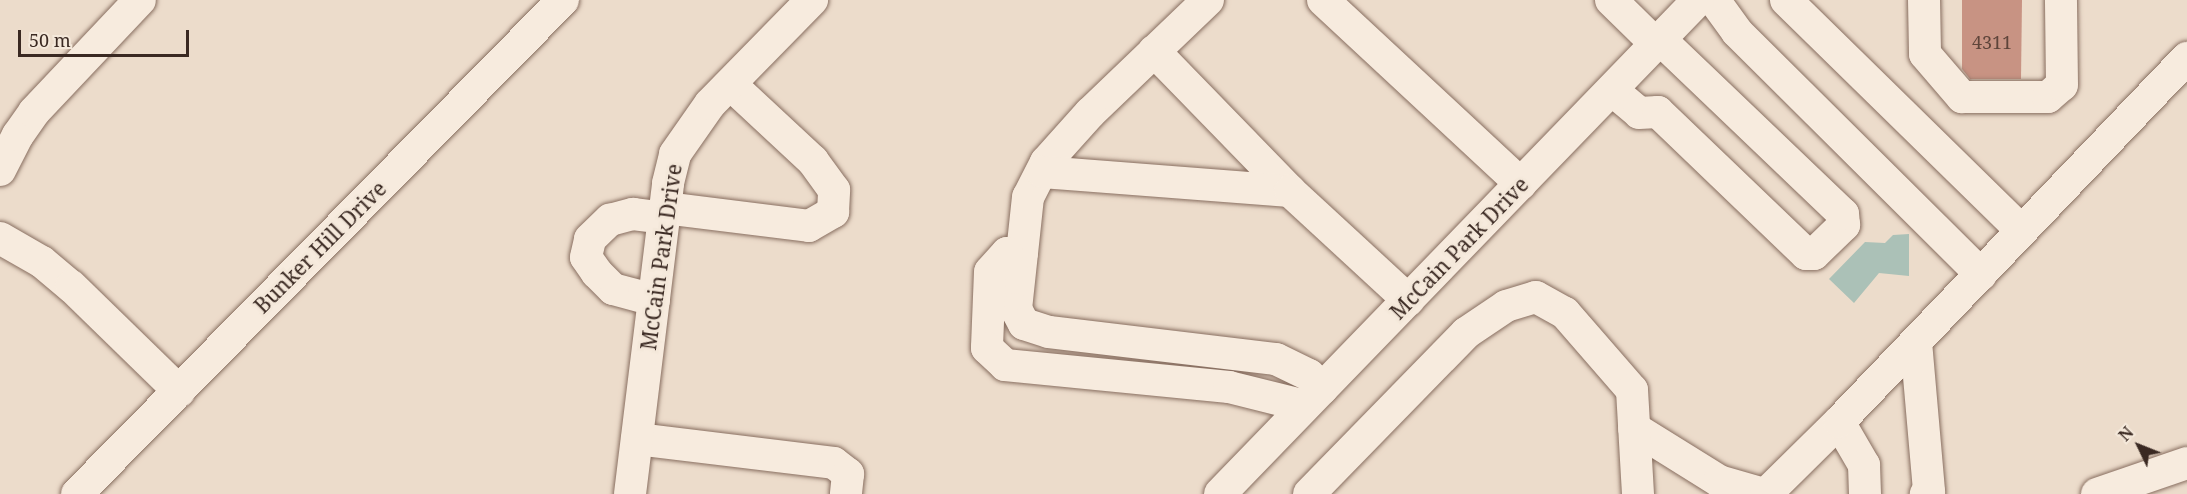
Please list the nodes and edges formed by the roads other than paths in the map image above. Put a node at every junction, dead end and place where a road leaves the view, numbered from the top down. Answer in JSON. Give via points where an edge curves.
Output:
{"nodes":[{"id":1,"x":140,"y":0,"type":"edge"},
{"id":2,"x":563,"y":0,"type":"edge"},
{"id":3,"x":812,"y":0,"type":"edge"},
{"id":4,"x":1208,"y":0,"type":"edge"},
{"id":5,"x":1323,"y":0,"type":"edge"},
{"id":6,"x":1612,"y":0,"type":"edge"},
{"id":7,"x":1698,"y":0,"type":"edge"},
{"id":8,"x":1714,"y":0,"type":"edge"},
{"id":9,"x":1786,"y":0,"type":"edge"},
{"id":10,"x":1924,"y":0,"type":"edge"},
{"id":11,"x":2061,"y":0,"type":"edge"},
{"id":12,"x":1658,"y":41,"type":"junction"},
{"id":13,"x":1154,"y":51,"type":"junction"},
{"id":14,"x":2187,"y":58,"type":"edge"},
{"id":15,"x":730,"y":84,"type":"junction"},
{"id":16,"x":1612,"y":90,"type":"junction"},
{"id":17,"x":0,"y":170,"type":"edge"},
{"id":18,"x":1042,"y":172,"type":"junction"},
{"id":19,"x":1521,"y":184,"type":"junction"},
{"id":20,"x":1290,"y":191,"type":"junction"},
{"id":21,"x":664,"y":213,"type":"junction"},
{"id":22,"x":2022,"y":231,"type":"junction"},
{"id":23,"x":0,"y":238,"type":"edge"},
{"id":24,"x":1022,"y":253,"type":"junction"},
{"id":25,"x":1981,"y":274,"type":"junction"},
{"id":26,"x":654,"y":300,"type":"junction"},
{"id":27,"x":1408,"y":300,"type":"junction"},
{"id":28,"x":1916,"y":342,"type":"junction"},
{"id":29,"x":179,"y":391,"type":"junction"},
{"id":30,"x":1314,"y":398,"type":"junction"},
{"id":31,"x":1839,"y":422,"type":"junction"},
{"id":32,"x":1635,"y":428,"type":"junction"},
{"id":33,"x":637,"y":439,"type":"junction"},
{"id":34,"x":2187,"y":464,"type":"edge"},
{"id":35,"x":77,"y":494,"type":"edge"},
{"id":36,"x":630,"y":494,"type":"edge"},
{"id":37,"x":846,"y":494,"type":"edge"},
{"id":38,"x":1220,"y":494,"type":"edge"},
{"id":39,"x":1309,"y":494,"type":"edge"},
{"id":40,"x":1638,"y":494,"type":"edge"},
{"id":41,"x":1765,"y":494,"type":"edge"},
{"id":42,"x":1865,"y":494,"type":"edge"},
{"id":43,"x":1926,"y":494,"type":"edge"},
{"id":44,"x":2097,"y":494,"type":"edge"}],
"edges":[{"from":1,"to":17,"type":"street","via":[[34,112]]},
{"from":2,"to":29,"type":"street","name":"Bunker Hill Drive"},
{"from":3,"to":15,"type":"street","name":"McCain Park Drive"},
{"from":4,"to":13,"type":"street"},
{"from":5,"to":19,"type":"street"},
{"from":6,"to":12,"type":"street"},
{"from":7,"to":12,"type":"street","name":"McCain Park Drive"},
{"from":8,"to":25,"type":"street","via":[[1737,32]]},
{"from":9,"to":22,"type":"street"},
{"from":10,"to":11,"type":"street","via":[[1925,54],[1962,96],[2049,98],[2062,85]]},
{"from":12,"to":16,"type":"street","name":"McCain Park Drive"},
{"from":12,"to":16,"type":"street","via":[[1843,214],[1844,225],[1814,254],[1806,254],[1658,112],[1639,113]]},
{"from":13,"to":18,"type":"street","via":[[1090,113],[1046,162]]},
{"from":13,"to":20,"type":"street"},
{"from":14,"to":22,"type":"street"},
{"from":15,"to":21,"type":"street","name":"McCain Park Drive","via":[[710,104],[675,154]]},
{"from":15,"to":21,"type":"street","via":[[813,161],[834,190],[833,212],[809,226]]},
{"from":16,"to":19,"type":"street","name":"McCain Park Drive"},
{"from":18,"to":20,"type":"street"},
{"from":18,"to":24,"type":"street","via":[[1028,197]]},
{"from":19,"to":27,"type":"street","name":"McCain Park Drive"},
{"from":20,"to":27,"type":"street"},
{"from":21,"to":26,"type":"street","name":"McCain Park Drive"},
{"from":21,"to":26,"type":"street","via":[[610,220],[590,239],[586,258],[614,289]]},
{"from":22,"to":25,"type":"street"},
{"from":23,"to":29,"type":"street","via":[[42,262],[71,286]]},
{"from":24,"to":30,"type":"street","via":[[1016,309],[1024,324],[1049,332],[1276,359],[1309,375]]},
{"from":24,"to":30,"type":"street","via":[[1007,254],[990,272],[987,348],[1005,365]]},
{"from":25,"to":28,"type":"street"},
{"from":26,"to":33,"type":"street","name":"McCain Park Drive"},
{"from":27,"to":30,"type":"street","name":"McCain Park Drive"},
{"from":28,"to":31,"type":"street"},
{"from":28,"to":43,"type":"street","via":[[1929,492]]},
{"from":29,"to":35,"type":"street","name":"Bunker Hill Drive"},
{"from":30,"to":38,"type":"street","name":"McCain Park Drive"},
{"from":31,"to":41,"type":"street"},
{"from":31,"to":42,"type":"street","via":[[1864,465]]},
{"from":32,"to":39,"type":"street","via":[[1632,390],[1565,313],[1536,297],[1506,306],[1466,333]]},
{"from":32,"to":40,"type":"street"},
{"from":32,"to":41,"type":"street","via":[[1719,481]]},
{"from":33,"to":36,"type":"street","name":"McCain Park Drive"},
{"from":33,"to":37,"type":"street","via":[[834,462],[848,474]]},
{"from":34,"to":44,"type":"street"}]}
